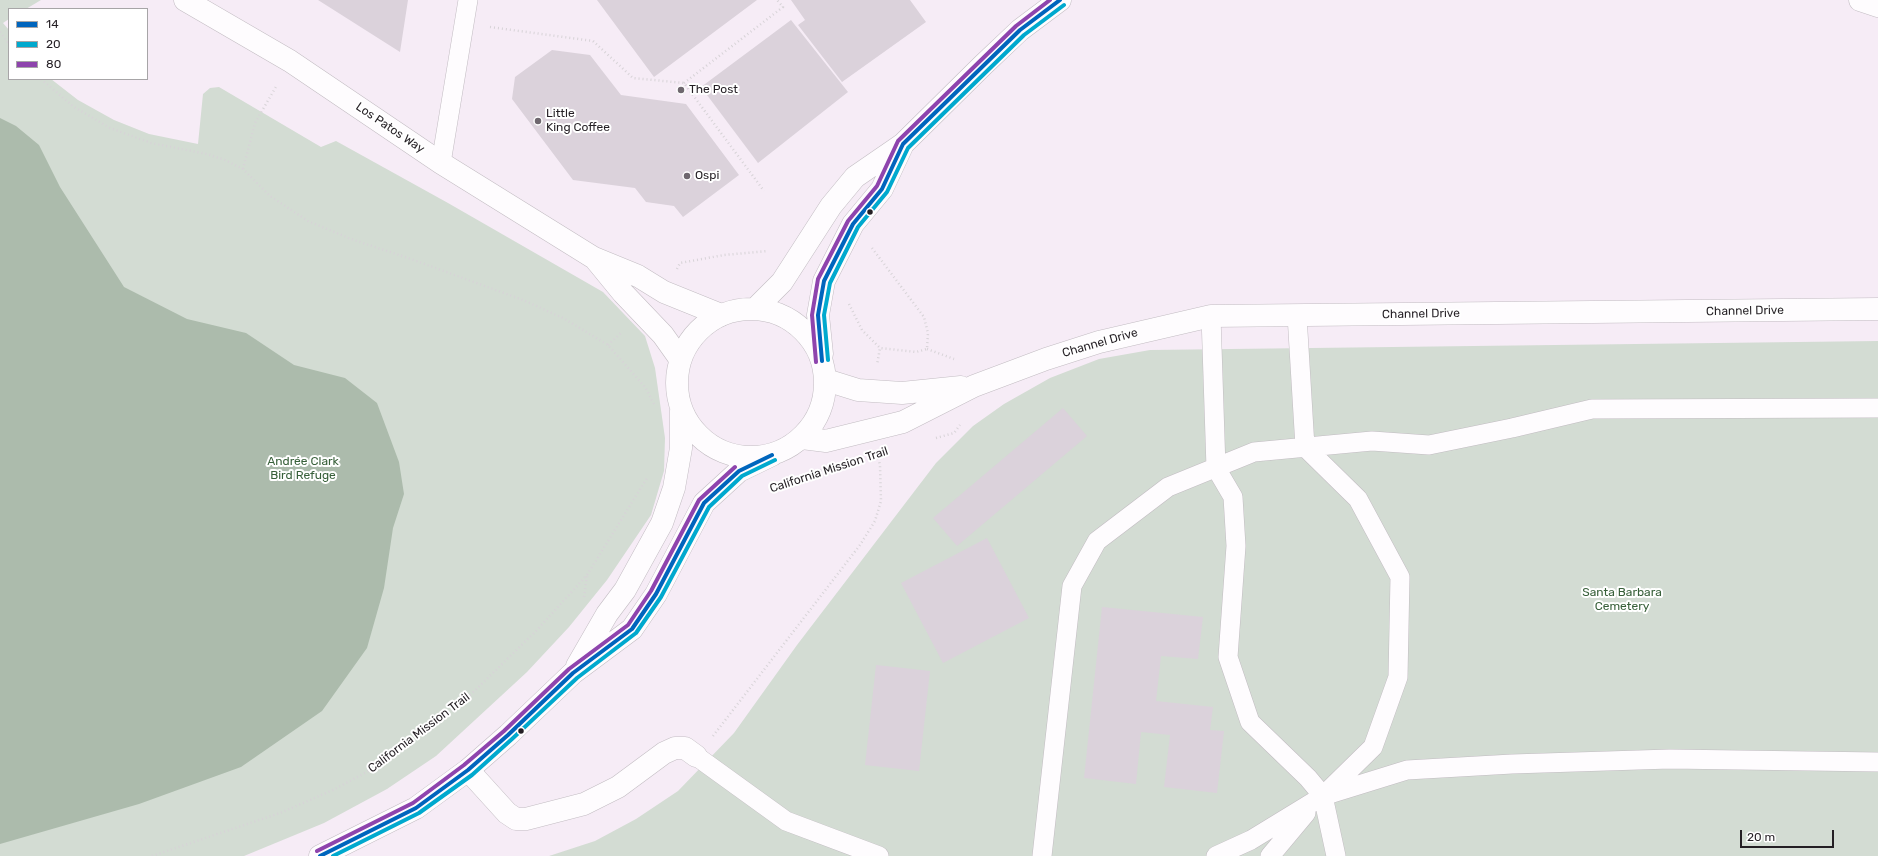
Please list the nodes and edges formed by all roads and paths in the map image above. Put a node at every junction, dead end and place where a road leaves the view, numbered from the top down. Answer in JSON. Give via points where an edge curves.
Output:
{"nodes":[{"id":1,"x":185,"y":0,"type":"edge"},
{"id":2,"x":468,"y":0,"type":"edge"},
{"id":3,"x":777,"y":0,"type":"edge"},
{"id":4,"x":1060,"y":0,"type":"edge"},
{"id":5,"x":1860,"y":0,"type":"edge"},
{"id":6,"x":1878,"y":6,"type":"edge"},
{"id":7,"x":464,"y":24,"type":"junction"},
{"id":8,"x":0,"y":32,"type":"edge"},
{"id":9,"x":8,"y":43,"type":"edge"},
{"id":10,"x":290,"y":62,"type":"junction"},
{"id":11,"x":42,"y":80,"type":"edge"},
{"id":12,"x":684,"y":83,"type":"junction"},
{"id":13,"x":902,"y":144,"type":"junction"},
{"id":14,"x":441,"y":163,"type":"junction"},
{"id":15,"x":243,"y":169,"type":"junction"},
{"id":16,"x":764,"y":191,"type":"dead end"},
{"id":17,"x":872,"y":247,"type":"dead end"},
{"id":18,"x":770,"y":251,"type":"dead end"},
{"id":19,"x":594,"y":258,"type":"junction"},
{"id":20,"x":677,"y":270,"type":"dead end"},
{"id":21,"x":848,"y":301,"type":"dead end"},
{"id":22,"x":755,"y":309,"type":"junction"},
{"id":23,"x":1878,"y":309,"type":"edge"},
{"id":24,"x":721,"y":315,"type":"junction"},
{"id":25,"x":1296,"y":315,"type":"junction"},
{"id":26,"x":1211,"y":316,"type":"junction"},
{"id":27,"x":880,"y":348,"type":"junction"},
{"id":28,"x":680,"y":359,"type":"junction"},
{"id":29,"x":824,"y":370,"type":"junction"},
{"id":30,"x":875,"y":372,"type":"dead end"},
{"id":31,"x":974,"y":386,"type":"junction"},
{"id":32,"x":1878,"y":408,"type":"edge"},
{"id":33,"x":657,"y":411,"type":"dead end"},
{"id":34,"x":680,"y":411,"type":"junction"},
{"id":35,"x":954,"y":433,"type":"dead end"},
{"id":36,"x":802,"y":438,"type":"junction"},
{"id":37,"x":933,"y":439,"type":"dead end"},
{"id":38,"x":1305,"y":447,"type":"junction"},
{"id":39,"x":877,"y":453,"type":"dead end"},
{"id":40,"x":772,"y":455,"type":"junction"},
{"id":41,"x":1216,"y":468,"type":"junction"},
{"id":42,"x":826,"y":469,"type":"dead end"},
{"id":43,"x":647,"y":478,"type":"dead end"},
{"id":44,"x":776,"y":486,"type":"dead end"},
{"id":45,"x":573,"y":673,"type":"junction"},
{"id":46,"x":703,"y":748,"type":"junction"},
{"id":47,"x":1878,"y":762,"type":"edge"},
{"id":48,"x":468,"y":770,"type":"junction"},
{"id":49,"x":1323,"y":796,"type":"junction"},
{"id":50,"x":152,"y":856,"type":"edge"},
{"id":51,"x":320,"y":856,"type":"edge"},
{"id":52,"x":879,"y":856,"type":"edge"},
{"id":53,"x":1042,"y":856,"type":"edge"},
{"id":54,"x":1216,"y":856,"type":"edge"},
{"id":55,"x":1270,"y":856,"type":"edge"},
{"id":56,"x":1336,"y":856,"type":"edge"}],
"edges":[{"from":1,"to":10,"type":"main road","name":"Los Patos Way"},
{"from":2,"to":7,"type":"lane"},
{"from":3,"to":12,"type":"path","via":[[783,7]]},
{"from":4,"to":13,"type":"main road","via":[[1020,30]]},
{"from":5,"to":6,"type":"main road"},
{"from":7,"to":12,"type":"path","via":[[593,41],[633,78]]},
{"from":7,"to":14,"type":"lane"},
{"from":8,"to":9,"type":"path"},
{"from":10,"to":14,"type":"main road","name":"Los Patos Way"},
{"from":10,"to":15,"type":"path","via":[[255,123]]},
{"from":11,"to":15,"type":"path","via":[[74,107],[110,128],[151,143],[206,154]]},
{"from":12,"to":16,"type":"path"},
{"from":13,"to":22,"type":"main road","via":[[855,177],[831,206],[782,282]]},
{"from":13,"to":29,"type":"main road","via":[[882,189],[854,224],[824,280],[818,315]]},
{"from":14,"to":19,"type":"main road","name":"Los Patos Way"},
{"from":15,"to":33,"type":"path","via":[[270,196],[308,221],[351,239],[523,300],[563,318],[608,345],[645,387]]},
{"from":17,"to":27,"type":"path","via":[[924,317],[928,333],[928,348],[916,352]]},
{"from":18,"to":20,"type":"path","via":[[724,255],[680,263]]},
{"from":19,"to":24,"type":"main road","name":"Los Patos Way","via":[[638,276],[664,292]]},
{"from":19,"to":28,"type":"main road","name":"Los Patos Way","via":[[663,335]]},
{"from":21,"to":27,"type":"path","via":[[853,316],[862,330]]},
{"from":22,"to":24,"type":"main road"},
{"from":22,"to":29,"type":"main road","via":[[773,312],[803,330],[815,343]]},
{"from":23,"to":25,"type":"main road","name":"Channel Drive"},
{"from":24,"to":28,"type":"main road","via":[[708,322],[693,336],[685,346]]},
{"from":25,"to":26,"type":"main road","name":"Channel Drive"},
{"from":25,"to":38,"type":"lane"},
{"from":26,"to":31,"type":"main road","name":"Channel Drive","via":[[1099,342]]},
{"from":26,"to":41,"type":"lane"},
{"from":27,"to":30,"type":"path"},
{"from":28,"to":34,"type":"main road","via":[[676,392]]},
{"from":29,"to":31,"type":"main road","name":"Channel Drive","via":[[858,390],[902,393]]},
{"from":29,"to":36,"type":"main road","via":[[823,402],[815,421]]},
{"from":31,"to":36,"type":"main road","name":"Channel Drive","via":[[903,422],[870,432],[826,441]]},
{"from":32,"to":38,"type":"lane","via":[[1592,409],[1429,445],[1372,441]]},
{"from":34,"to":40,"type":"main road","via":[[692,430],[708,445],[728,455],[750,458]]},
{"from":34,"to":45,"type":"main road","via":[[681,448],[674,488],[662,523],[625,590],[607,614]]},
{"from":35,"to":37,"type":"path"},
{"from":36,"to":40,"type":"main road","via":[[788,449]]},
{"from":38,"to":41,"type":"lane","via":[[1254,452]]},
{"from":38,"to":49,"type":"lane","via":[[1358,499],[1400,577],[1398,677],[1373,747]]},
{"from":39,"to":46,"type":"path","via":[[881,501],[875,521],[855,551]]},
{"from":40,"to":45,"type":"main road","via":[[739,471],[704,503],[656,594],[632,629]]},
{"from":41,"to":49,"type":"lane","via":[[1233,497],[1234,511],[1236,546],[1228,657],[1250,722]]},
{"from":41,"to":53,"type":"lane","via":[[1168,487],[1096,541],[1072,586]]},
{"from":42,"to":44,"type":"path","name":"California Mission Trail"},
{"from":43,"to":50,"type":"path","name":"California Mission Trail","via":[[587,575],[537,630],[461,704],[378,766],[333,790],[280,813]]},
{"from":45,"to":48,"type":"main road"},
{"from":46,"to":48,"type":"main road","via":[[675,748],[664,753],[618,787],[584,804],[526,819],[516,819],[507,813]]},
{"from":46,"to":52,"type":"lane","via":[[786,821]]},
{"from":47,"to":49,"type":"lane","via":[[1670,759],[1407,770]]},
{"from":48,"to":51,"type":"main road","via":[[416,808]]},
{"from":49,"to":54,"type":"lane","via":[[1250,840]]},
{"from":49,"to":55,"type":"lane","via":[[1297,822]]},
{"from":49,"to":56,"type":"lane"}]}
